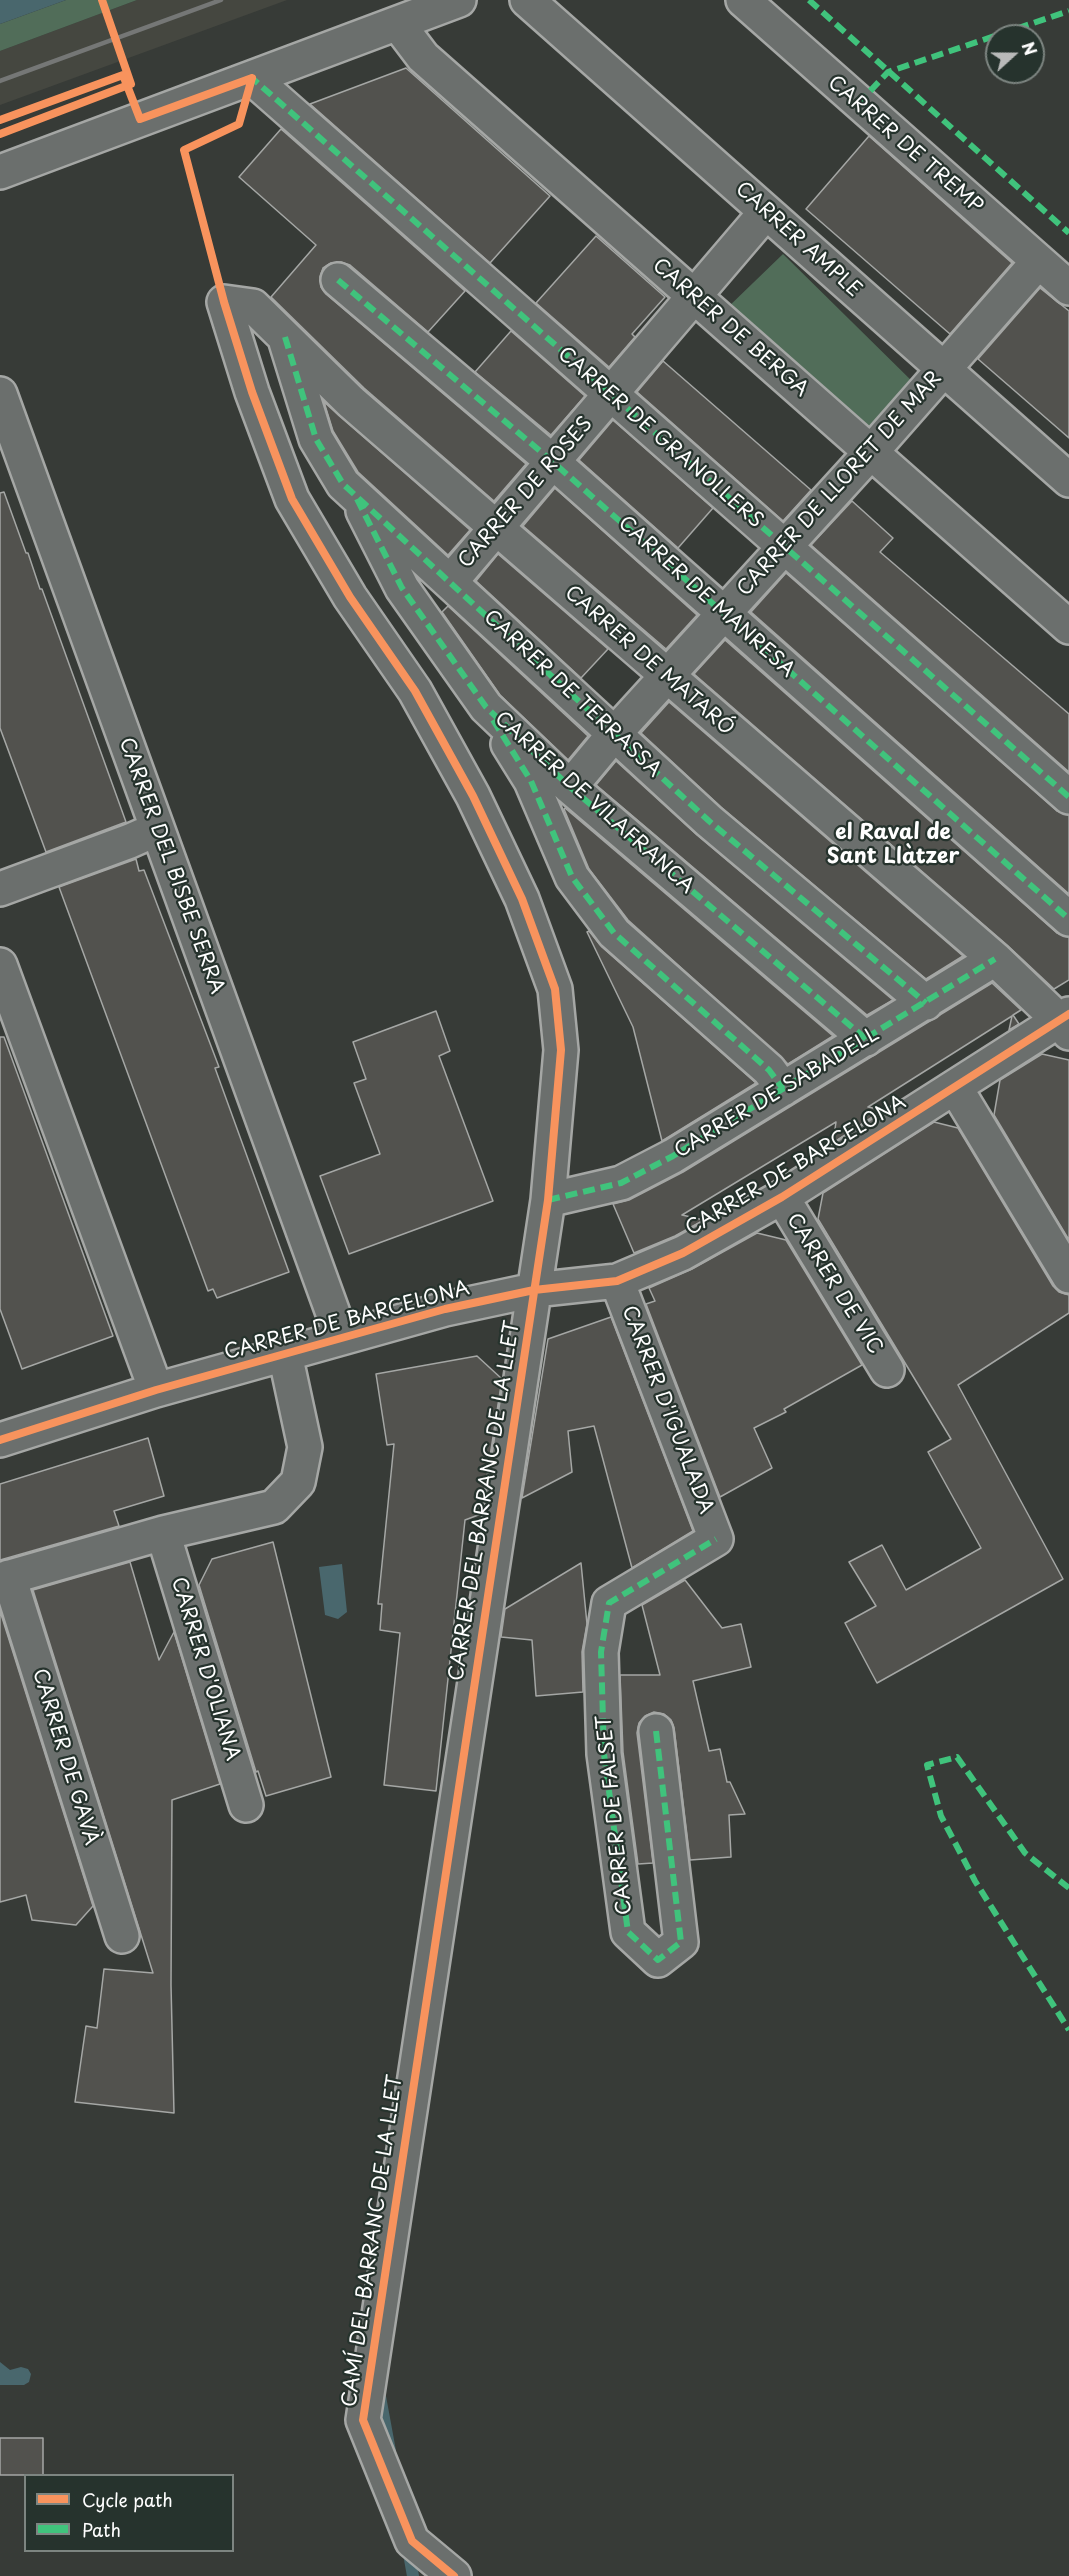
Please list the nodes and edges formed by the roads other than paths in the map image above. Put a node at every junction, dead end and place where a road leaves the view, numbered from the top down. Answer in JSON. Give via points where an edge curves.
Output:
{"nodes":[{"id":1,"x":459,"y":0,"type":"edge"},
{"id":2,"x":527,"y":0,"type":"edge"},
{"id":3,"x":743,"y":0,"type":"edge"},
{"id":4,"x":398,"y":24,"type":"junction"},
{"id":5,"x":252,"y":78,"type":"junction"},
{"id":6,"x":0,"y":172,"type":"edge"},
{"id":7,"x":766,"y":212,"type":"junction"},
{"id":8,"x":1038,"y":261,"type":"junction"},
{"id":9,"x":338,"y":280,"type":"dead end"},
{"id":10,"x":1069,"y":288,"type":"edge"},
{"id":11,"x":694,"y":296,"type":"junction"},
{"id":12,"x":224,"y":302,"type":"joint"},
{"id":13,"x":285,"y":338,"type":"junction"},
{"id":14,"x":944,"y":369,"type":"junction"},
{"id":15,"x":0,"y":393,"type":"edge"},
{"id":16,"x":610,"y":394,"type":"junction"},
{"id":17,"x":871,"y":452,"type":"junction"},
{"id":18,"x":553,"y":462,"type":"junction"},
{"id":19,"x":1069,"y":480,"type":"edge"},
{"id":20,"x":354,"y":493,"type":"junction"},
{"id":21,"x":497,"y":527,"type":"junction"},
{"id":22,"x":784,"y":547,"type":"junction"},
{"id":23,"x":450,"y":582,"type":"junction"},
{"id":24,"x":723,"y":613,"type":"junction"},
{"id":25,"x":1069,"y":627,"type":"edge"},
{"id":26,"x":666,"y":677,"type":"junction"},
{"id":27,"x":486,"y":707,"type":"junction"},
{"id":28,"x":615,"y":733,"type":"junction"},
{"id":29,"x":570,"y":787,"type":"junction"},
{"id":30,"x":1069,"y":797,"type":"edge"},
{"id":31,"x":157,"y":829,"type":"junction"},
{"id":32,"x":0,"y":889,"type":"edge"},
{"id":33,"x":1069,"y":919,"type":"edge"},
{"id":34,"x":995,"y":959,"type":"junction"},
{"id":35,"x":0,"y":965,"type":"edge"},
{"id":36,"x":926,"y":1003,"type":"junction"},
{"id":37,"x":1066,"y":1022,"type":"edge"},
{"id":38,"x":866,"y":1039,"type":"junction"},
{"id":39,"x":955,"y":1087,"type":"junction"},
{"id":40,"x":783,"y":1089,"type":"junction"},
{"id":41,"x":782,"y":1197,"type":"junction"},
{"id":42,"x":548,"y":1200,"type":"junction"},
{"id":43,"x":1069,"y":1276,"type":"edge"},
{"id":44,"x":617,"y":1281,"type":"junction"},
{"id":45,"x":534,"y":1290,"type":"junction"},
{"id":46,"x":342,"y":1338,"type":"junction"},
{"id":47,"x":285,"y":1354,"type":"junction"},
{"id":48,"x":887,"y":1370,"type":"dead end"},
{"id":49,"x":156,"y":1390,"type":"junction"},
{"id":50,"x":0,"y":1440,"type":"edge"},
{"id":51,"x":163,"y":1533,"type":"junction"},
{"id":52,"x":716,"y":1539,"type":"joint"},
{"id":53,"x":4,"y":1579,"type":"edge"},
{"id":54,"x":656,"y":1731,"type":"dead end"},
{"id":55,"x":246,"y":1805,"type":"dead end"},
{"id":56,"x":437,"y":1920,"type":"joint"},
{"id":57,"x":122,"y":1936,"type":"dead end"},
{"id":58,"x":454,"y":2576,"type":"edge"}],
"edges":[{"from":1,"to":4,"type":"street"},
{"from":2,"to":7,"type":"street","name":"CARRER AMPLE"},
{"from":3,"to":8,"type":"street","name":"CARRER DE TREMP"},
{"from":4,"to":5,"type":"street"},
{"from":4,"to":11,"type":"street","name":"CARRER DE BERGA","via":[[423,57]]},
{"from":5,"to":6,"type":"street"},
{"from":5,"to":16,"type":"street","name":"CARRER DE GRANOLLERS"},
{"from":7,"to":11,"type":"street","name":"CARRER DE ROSES"},
{"from":7,"to":14,"type":"street","name":"CARRER AMPLE"},
{"from":8,"to":10,"type":"street","name":"CARRER DE TREMP"},
{"from":8,"to":14,"type":"street","name":"CARRER DE LLORET DE MAR"},
{"from":9,"to":18,"type":"street","name":"CARRER DE MANRESA"},
{"from":11,"to":16,"type":"street","name":"CARRER DE ROSES"},
{"from":11,"to":17,"type":"street","name":"CARRER DE BERGA"},
{"from":12,"to":13,"type":"street","name":"CARRER DE MATARÓ","via":[[253,306]]},
{"from":12,"to":42,"type":"street","name":"CARRER DEL BARRANC DE LA LLET","via":[[292,499],[350,597],[415,691],[473,796],[522,899],[555,989],[561,1050]]},
{"from":13,"to":20,"type":"street","name":"CARRER DE TERRASSA","via":[[316,439],[343,484]]},
{"from":13,"to":21,"type":"street","name":"CARRER DE MATARÓ","via":[[351,402]]},
{"from":14,"to":17,"type":"street","name":"CARRER DE LLORET DE MAR"},
{"from":14,"to":19,"type":"street","name":"CARRER AMPLE"},
{"from":15,"to":31,"type":"street","name":"CARRER DEL BISBE SERRA"},
{"from":16,"to":18,"type":"street","name":"CARRER DE ROSES"},
{"from":16,"to":22,"type":"street","name":"CARRER DE GRANOLLERS"},
{"from":17,"to":22,"type":"street","name":"CARRER DE LLORET DE MAR"},
{"from":17,"to":25,"type":"street","name":"CARRER DE BERGA"},
{"from":18,"to":21,"type":"street","name":"CARRER DE ROSES"},
{"from":18,"to":24,"type":"street","name":"CARRER DE MANRESA"},
{"from":20,"to":23,"type":"street","name":"CARRER DE TERRASSA"},
{"from":20,"to":27,"type":"street","name":"CARRER DE VILAFRANCA","via":[[402,588]]},
{"from":21,"to":23,"type":"street","name":"CARRER DE ROSES"},
{"from":21,"to":26,"type":"street","name":"CARRER DE MATARÓ"},
{"from":22,"to":24,"type":"street","name":"CARRER DE LLORET DE MAR"},
{"from":22,"to":30,"type":"street","name":"CARRER DE GRANOLLERS"},
{"from":23,"to":28,"type":"street","name":"CARRER DE TERRASSA"},
{"from":24,"to":26,"type":"street","name":"CARRER DE LLORET DE MAR"},
{"from":24,"to":33,"type":"street","name":"CARRER DE MANRESA"},
{"from":26,"to":28,"type":"street","name":"CARRER DE LLORET DE MAR"},
{"from":26,"to":34,"type":"street","name":"CARRER DE MATARÓ"},
{"from":27,"to":29,"type":"street","name":"CARRER DE VILAFRANCA"},
{"from":27,"to":40,"type":"street","via":[[531,781],[573,877],[614,933],[769,1070]]},
{"from":28,"to":29,"type":"street","name":"CARRER DE LLORET DE MAR"},
{"from":28,"to":36,"type":"street","name":"CARRER DE TERRASSA","via":[[709,821]]},
{"from":29,"to":38,"type":"street","name":"CARRER DE VILAFRANCA"},
{"from":31,"to":32,"type":"street"},
{"from":31,"to":46,"type":"street","name":"CARRER DEL BISBE SERRA"},
{"from":34,"to":36,"type":"street","name":"CARRER DE SABADELL"},
{"from":34,"to":37,"type":"street","name":"CARRER DE MATARÓ"},
{"from":35,"to":49,"type":"street"},
{"from":36,"to":38,"type":"street","name":"CARRER DE SABADELL"},
{"from":37,"to":39,"type":"street","name":"CARRER DE BARCELONA"},
{"from":38,"to":40,"type":"street","name":"CARRER DE SABADELL"},
{"from":39,"to":41,"type":"street","name":"CARRER DE BARCELONA"},
{"from":39,"to":43,"type":"street"},
{"from":40,"to":42,"type":"street","name":"CARRER DE SABADELL","via":[[621,1183]]},
{"from":41,"to":44,"type":"street","name":"CARRER DE BARCELONA","via":[[683,1254]]},
{"from":41,"to":48,"type":"street","name":"CARRER DE VIC"},
{"from":42,"to":45,"type":"street","name":"CARRER DEL BARRANC DE LA LLET"},
{"from":44,"to":45,"type":"street","name":"CARRER DE BARCELONA"},
{"from":44,"to":52,"type":"street","name":"CARRER D'IGUALADA"},
{"from":45,"to":46,"type":"street","name":"CARRER DE BARCELONA","via":[[445,1309]]},
{"from":45,"to":56,"type":"street","name":"CARRER DEL BARRANC DE LA LLET"},
{"from":46,"to":47,"type":"street","name":"CARRER DE BARCELONA"},
{"from":47,"to":49,"type":"street","name":"CARRER DE BARCELONA"},
{"from":47,"to":51,"type":"street","via":[[305,1447],[298,1482],[274,1507]]},
{"from":49,"to":50,"type":"street","name":"CARRER DE BARCELONA"},
{"from":51,"to":53,"type":"street"},
{"from":51,"to":55,"type":"street","name":"CARRER D'OLIANA"},
{"from":52,"to":54,"type":"street","name":"CARRER DE FALSET","via":[[609,1603],[601,1652],[604,1754],[628,1932],[658,1960],[681,1942]]},
{"from":53,"to":57,"type":"street","name":"CARRER DE GAVÀ"},
{"from":56,"to":58,"type":"street","name":"CAMÍ DEL BARRANC DE LA LLET","via":[[363,2420],[412,2541]]}]}
